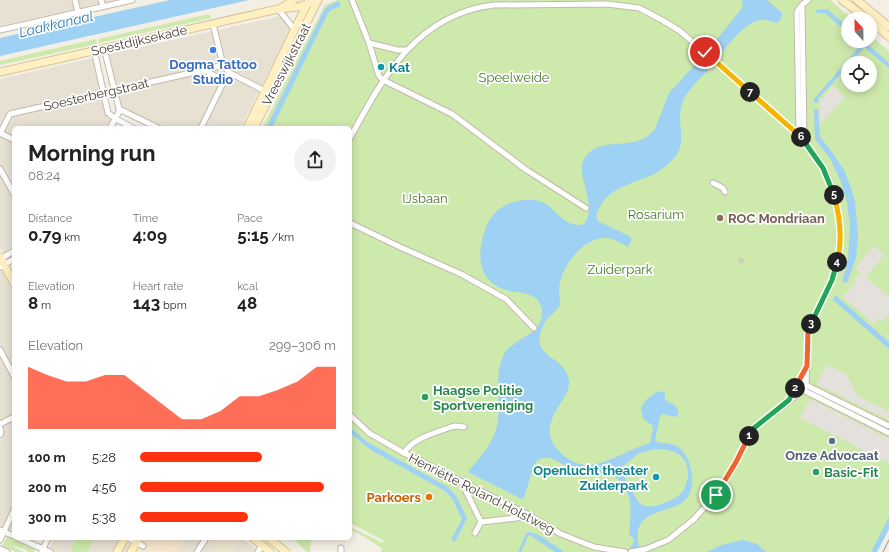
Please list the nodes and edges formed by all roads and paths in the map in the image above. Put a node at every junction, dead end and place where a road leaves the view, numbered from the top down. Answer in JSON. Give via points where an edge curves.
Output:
{"nodes":[{"id":1,"x":75,"y":0,"type":"edge"},
{"id":2,"x":101,"y":0,"type":"edge"},
{"id":3,"x":132,"y":0,"type":"edge"},
{"id":4,"x":294,"y":0,"type":"edge"},
{"id":5,"x":318,"y":0,"type":"edge"},
{"id":6,"x":352,"y":0,"type":"edge"},
{"id":7,"x":808,"y":0,"type":"edge"},
{"id":8,"x":842,"y":0,"type":"edge"},
{"id":9,"x":857,"y":0,"type":"edge"},
{"id":10,"x":308,"y":2,"type":"edge"},
{"id":11,"x":802,"y":5,"type":"junction"},
{"id":12,"x":103,"y":6,"type":"junction"},
{"id":13,"x":278,"y":9,"type":"junction"},
{"id":14,"x":78,"y":12,"type":"junction"},
{"id":15,"x":858,"y":12,"type":"edge"},
{"id":16,"x":213,"y":24,"type":"junction"},
{"id":17,"x":877,"y":26,"type":"edge"},
{"id":18,"x":889,"y":27,"type":"edge"},
{"id":19,"x":0,"y":30,"type":"edge"},
{"id":20,"x":295,"y":30,"type":"junction"},
{"id":21,"x":889,"y":36,"type":"edge"},
{"id":22,"x":369,"y":43,"type":"junction"},
{"id":23,"x":104,"y":48,"type":"junction"},
{"id":24,"x":94,"y":50,"type":"junction"},
{"id":25,"x":406,"y":50,"type":"junction"},
{"id":26,"x":223,"y":65,"type":"junction"},
{"id":27,"x":804,"y":67,"type":"junction"},
{"id":28,"x":204,"y":70,"type":"junction"},
{"id":29,"x":0,"y":72,"type":"edge"},
{"id":30,"x":799,"y":72,"type":"junction"},
{"id":31,"x":230,"y":74,"type":"junction"},
{"id":32,"x":383,"y":80,"type":"junction"},
{"id":33,"x":224,"y":81,"type":"junction"},
{"id":34,"x":114,"y":90,"type":"junction"},
{"id":35,"x":268,"y":92,"type":"junction"},
{"id":36,"x":104,"y":93,"type":"junction"},
{"id":37,"x":802,"y":106,"type":"junction"},
{"id":38,"x":120,"y":110,"type":"junction"},
{"id":39,"x":116,"y":119,"type":"junction"},
{"id":40,"x":111,"y":126,"type":"edge"},
{"id":41,"x":129,"y":126,"type":"edge"},
{"id":42,"x":154,"y":126,"type":"edge"},
{"id":43,"x":202,"y":126,"type":"edge"},
{"id":44,"x":248,"y":126,"type":"edge"},
{"id":45,"x":255,"y":126,"type":"edge"},
{"id":46,"x":0,"y":134,"type":"edge"},
{"id":47,"x":352,"y":134,"type":"edge"},
{"id":48,"x":799,"y":134,"type":"junction"},
{"id":49,"x":12,"y":139,"type":"edge"},
{"id":50,"x":804,"y":141,"type":"junction"},
{"id":51,"x":0,"y":169,"type":"edge"},
{"id":52,"x":712,"y":183,"type":"dead end"},
{"id":53,"x":12,"y":190,"type":"edge"},
{"id":54,"x":725,"y":192,"type":"dead end"},
{"id":55,"x":586,"y":208,"type":"dead end"},
{"id":56,"x":352,"y":224,"type":"edge"},
{"id":57,"x":12,"y":253,"type":"edge"},
{"id":58,"x":12,"y":259,"type":"edge"},
{"id":59,"x":1,"y":261,"type":"edge"},
{"id":60,"x":12,"y":280,"type":"edge"},
{"id":61,"x":810,"y":325,"type":"junction"},
{"id":62,"x":534,"y":328,"type":"dead end"},
{"id":63,"x":816,"y":328,"type":"dead end"},
{"id":64,"x":0,"y":350,"type":"edge"},
{"id":65,"x":807,"y":366,"type":"junction"},
{"id":66,"x":12,"y":372,"type":"edge"},
{"id":67,"x":804,"y":386,"type":"junction"},
{"id":68,"x":789,"y":400,"type":"junction"},
{"id":69,"x":352,"y":417,"type":"edge"},
{"id":70,"x":12,"y":418,"type":"edge"},
{"id":71,"x":0,"y":424,"type":"edge"},
{"id":72,"x":889,"y":426,"type":"edge"},
{"id":73,"x":464,"y":427,"type":"dead end"},
{"id":74,"x":0,"y":428,"type":"edge"},
{"id":75,"x":889,"y":433,"type":"edge"},
{"id":76,"x":0,"y":435,"type":"edge"},
{"id":77,"x":404,"y":453,"type":"junction"},
{"id":78,"x":462,"y":483,"type":"junction"},
{"id":79,"x":12,"y":514,"type":"edge"},
{"id":80,"x":529,"y":515,"type":"junction"},
{"id":81,"x":481,"y":522,"type":"junction"},
{"id":82,"x":2,"y":531,"type":"edge"},
{"id":83,"x":475,"y":533,"type":"dead end"},
{"id":84,"x":12,"y":535,"type":"edge"},
{"id":85,"x":0,"y":540,"type":"edge"},
{"id":86,"x":22,"y":540,"type":"edge"},
{"id":87,"x":47,"y":540,"type":"edge"},
{"id":88,"x":125,"y":540,"type":"edge"},
{"id":89,"x":205,"y":540,"type":"edge"},
{"id":90,"x":255,"y":540,"type":"edge"},
{"id":91,"x":271,"y":540,"type":"edge"},
{"id":92,"x":137,"y":542,"type":"edge"},
{"id":93,"x":143,"y":546,"type":"dead end"},
{"id":94,"x":262,"y":546,"type":"junction"},
{"id":95,"x":0,"y":549,"type":"edge"},
{"id":96,"x":43,"y":550,"type":"edge"},
{"id":97,"x":7,"y":552,"type":"edge"},
{"id":98,"x":50,"y":552,"type":"edge"},
{"id":99,"x":117,"y":552,"type":"edge"},
{"id":100,"x":131,"y":552,"type":"edge"},
{"id":101,"x":197,"y":552,"type":"edge"},
{"id":102,"x":258,"y":552,"type":"edge"},
{"id":103,"x":270,"y":552,"type":"edge"},
{"id":104,"x":286,"y":552,"type":"edge"},
{"id":105,"x":624,"y":552,"type":"edge"},
{"id":106,"x":631,"y":552,"type":"edge"}],
"edges":[{"from":1,"to":14,"type":"street"},
{"from":2,"to":12,"type":"street"},
{"from":3,"to":12,"type":"street"},
{"from":4,"to":13,"type":"main road","name":"Soestdijksekade"},
{"from":5,"to":10,"type":"main road","name":"Soestdijksekade"},
{"from":5,"to":35,"type":"main road","name":"Vreeswijkstraat"},
{"from":6,"to":22,"type":"street"},
{"from":7,"to":11,"type":"street"},
{"from":8,"to":15,"type":"main road"},
{"from":9,"to":18,"type":"main road"},
{"from":10,"to":13,"type":"main road","name":"Soestdijksekade","via":[[294,8]]},
{"from":10,"to":20,"type":"main road","name":"Vreeswijkstraat"},
{"from":11,"to":27,"type":"street"},
{"from":11,"to":30,"type":"street","via":[[797,12]]},
{"from":12,"to":14,"type":"street"},
{"from":13,"to":16,"type":"main road","name":"Soestdijksekade"},
{"from":13,"to":20,"type":"street","name":"Vreeswijkstraat"},
{"from":14,"to":19,"type":"street"},
{"from":16,"to":23,"type":"main road","name":"Soestdijksekade"},
{"from":16,"to":26,"type":"street"},
{"from":17,"to":21,"type":"main road"},
{"from":20,"to":35,"type":"main road","name":"Vreeswijkstraat"},
{"from":22,"to":25,"type":"street"},
{"from":22,"to":32,"type":"street","via":[[379,76]]},
{"from":23,"to":24,"type":"main road","name":"Soestdijksekade"},
{"from":23,"to":34,"type":"street"},
{"from":24,"to":29,"type":"main road","name":"Soestdijksekade"},
{"from":24,"to":36,"type":"street"},
{"from":25,"to":32,"type":"street"},
{"from":25,"to":48,"type":"street","via":[[424,33],[447,19],[476,7],[607,4],[639,8],[680,31]]},
{"from":26,"to":28,"type":"street","name":"Soesterbergstraat"},
{"from":26,"to":31,"type":"street"},
{"from":27,"to":30,"type":"street"},
{"from":27,"to":37,"type":"street"},
{"from":28,"to":33,"type":"street"},
{"from":28,"to":34,"type":"street","name":"Soesterbergstraat"},
{"from":30,"to":37,"type":"street"},
{"from":31,"to":33,"type":"street"},
{"from":31,"to":35,"type":"street"},
{"from":32,"to":47,"type":"street"},
{"from":32,"to":55,"type":"street","via":[[452,114],[525,169]]},
{"from":33,"to":43,"type":"street"},
{"from":34,"to":36,"type":"street","name":"Soesterbergstraat"},
{"from":34,"to":38,"type":"street"},
{"from":35,"to":44,"type":"main road","name":"Vreeswijkstraat"},
{"from":35,"to":45,"type":"main road","name":"Vreeswijkstraat"},
{"from":36,"to":39,"type":"street","via":[[108,113]]},
{"from":36,"to":46,"type":"street","name":"Soesterbergstraat","via":[[10,114]]},
{"from":37,"to":48,"type":"street"},
{"from":37,"to":50,"type":"street"},
{"from":38,"to":39,"type":"street"},
{"from":38,"to":42,"type":"street"},
{"from":39,"to":40,"type":"street"},
{"from":39,"to":41,"type":"street"},
{"from":46,"to":49,"type":"street"},
{"from":48,"to":50,"type":"street"},
{"from":50,"to":61,"type":"street","via":[[830,183],[840,227],[839,253],[832,280]]},
{"from":51,"to":53,"type":"street"},
{"from":52,"to":54,"type":"street","via":[[723,188]]},
{"from":56,"to":62,"type":"street","via":[[460,274],[506,299]]},
{"from":57,"to":59,"type":"street"},
{"from":58,"to":59,"type":"street"},
{"from":59,"to":60,"type":"main road"},
{"from":61,"to":63,"type":"street"},
{"from":61,"to":65,"type":"street"},
{"from":64,"to":66,"type":"street"},
{"from":65,"to":67,"type":"street"},
{"from":65,"to":68,"type":"street"},
{"from":67,"to":68,"type":"street"},
{"from":67,"to":72,"type":"street"},
{"from":67,"to":75,"type":"street"},
{"from":68,"to":106,"type":"street","via":[[754,428],[724,483],[693,520],[668,540]]},
{"from":69,"to":77,"type":"street","name":"Henriëtte Roland Holstweg","via":[[369,434]]},
{"from":70,"to":71,"type":"street"},
{"from":73,"to":77,"type":"street","via":[[451,427],[413,442]]},
{"from":74,"to":76,"type":"street"},
{"from":77,"to":78,"type":"street","name":"Henriëtte Roland Holstweg"},
{"from":78,"to":80,"type":"street","name":"Henriëtte Roland Holstweg"},
{"from":78,"to":81,"type":"street"},
{"from":79,"to":82,"type":"street"},
{"from":80,"to":81,"type":"street"},
{"from":80,"to":105,"type":"street","name":"Henriëtte Roland Holstweg","via":[[580,542]]},
{"from":81,"to":83,"type":"street"},
{"from":82,"to":84,"type":"street"},
{"from":82,"to":85,"type":"street"},
{"from":86,"to":96,"type":"street"},
{"from":87,"to":96,"type":"street"},
{"from":88,"to":99,"type":"main road"},
{"from":89,"to":101,"type":"street"},
{"from":90,"to":94,"type":"main road"},
{"from":91,"to":104,"type":"main road"},
{"from":92,"to":93,"type":"street"},
{"from":92,"to":100,"type":"main road"},
{"from":94,"to":102,"type":"street"},
{"from":94,"to":103,"type":"main road"},
{"from":95,"to":97,"type":"street"},
{"from":96,"to":98,"type":"street"}]}
